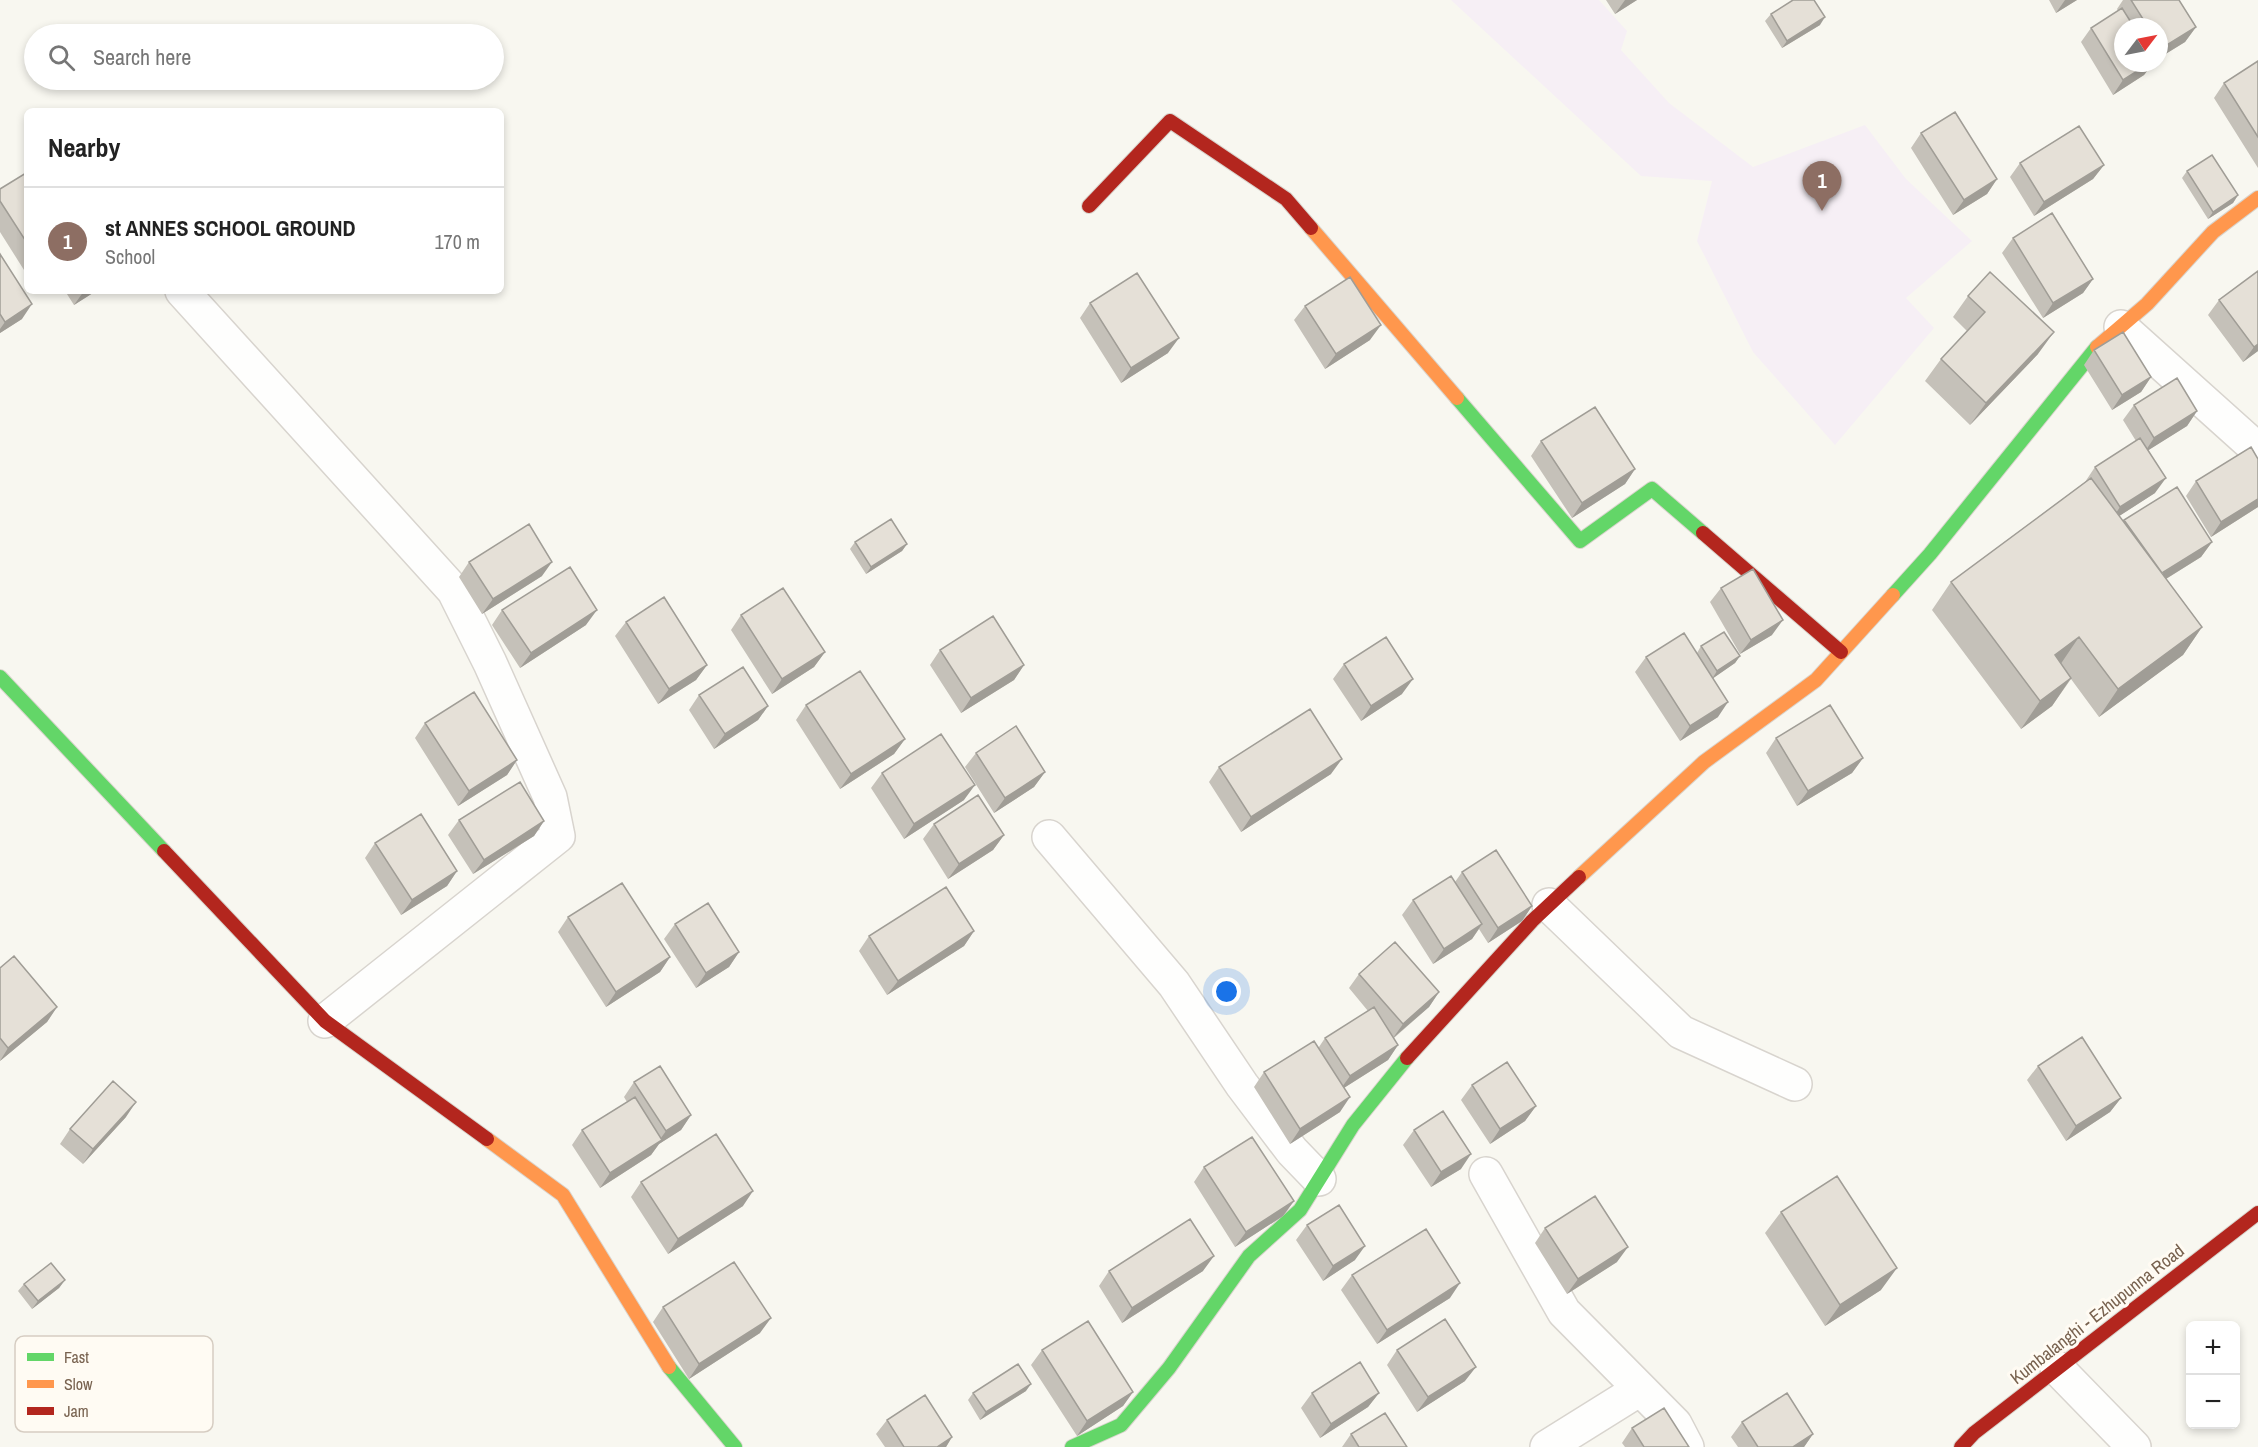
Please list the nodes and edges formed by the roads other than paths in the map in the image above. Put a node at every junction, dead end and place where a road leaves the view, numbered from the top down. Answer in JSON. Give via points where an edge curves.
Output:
{"nodes":[{"id":1,"x":2258,"y":198,"type":"edge"},
{"id":2,"x":1089,"y":206,"type":"dead end"},
{"id":3,"x":185,"y":294,"type":"edge"},
{"id":4,"x":2121,"y":327,"type":"junction"},
{"id":5,"x":2258,"y":450,"type":"edge"},
{"id":6,"x":1841,"y":652,"type":"junction"},
{"id":7,"x":0,"y":677,"type":"edge"},
{"id":8,"x":1049,"y":837,"type":"dead end"},
{"id":9,"x":1549,"y":905,"type":"junction"},
{"id":10,"x":325,"y":1022,"type":"junction"},
{"id":11,"x":1795,"y":1084,"type":"dead end"},
{"id":12,"x":1486,"y":1174,"type":"dead end"},
{"id":13,"x":1319,"y":1179,"type":"junction"},
{"id":14,"x":2258,"y":1213,"type":"edge"},
{"id":15,"x":2057,"y":1368,"type":"junction"},
{"id":16,"x":1640,"y":1389,"type":"junction"},
{"id":17,"x":735,"y":1447,"type":"edge"},
{"id":18,"x":1072,"y":1447,"type":"edge"},
{"id":19,"x":1547,"y":1447,"type":"edge"},
{"id":20,"x":1687,"y":1447,"type":"edge"},
{"id":21,"x":1960,"y":1447,"type":"edge"},
{"id":22,"x":2134,"y":1447,"type":"edge"}],
"edges":[{"from":1,"to":4,"type":"street","via":[[2213,232]]},
{"from":2,"to":6,"type":"street","via":[[1170,121],[1286,199],[1580,541],[1652,489]]},
{"from":3,"to":10,"type":"street","via":[[454,591],[550,797],[558,836]]},
{"from":4,"to":5,"type":"street"},
{"from":4,"to":6,"type":"street","via":[[2098,346],[1930,554]]},
{"from":6,"to":9,"type":"street","via":[[1816,680],[1704,762]]},
{"from":7,"to":10,"type":"street"},
{"from":8,"to":13,"type":"street","via":[[1174,984],[1242,1085],[1292,1151]]},
{"from":9,"to":11,"type":"street","via":[[1681,1032]]},
{"from":9,"to":13,"type":"street","via":[[1398,1067],[1353,1125]]},
{"from":10,"to":17,"type":"street","via":[[562,1195],[668,1366]]},
{"from":12,"to":16,"type":"street","via":[[1564,1312]]},
{"from":13,"to":18,"type":"street","via":[[1300,1210],[1249,1256],[1169,1368],[1121,1425]]},
{"from":14,"to":15,"type":"street","name":"Kumbalanghi - Ezhupunna Road"},
{"from":15,"to":21,"type":"street","name":"Kumbalanghi - Ezhupunna Road"},
{"from":15,"to":22,"type":"street"},
{"from":16,"to":19,"type":"street"},
{"from":16,"to":20,"type":"street","via":[[1675,1424]]}]}
